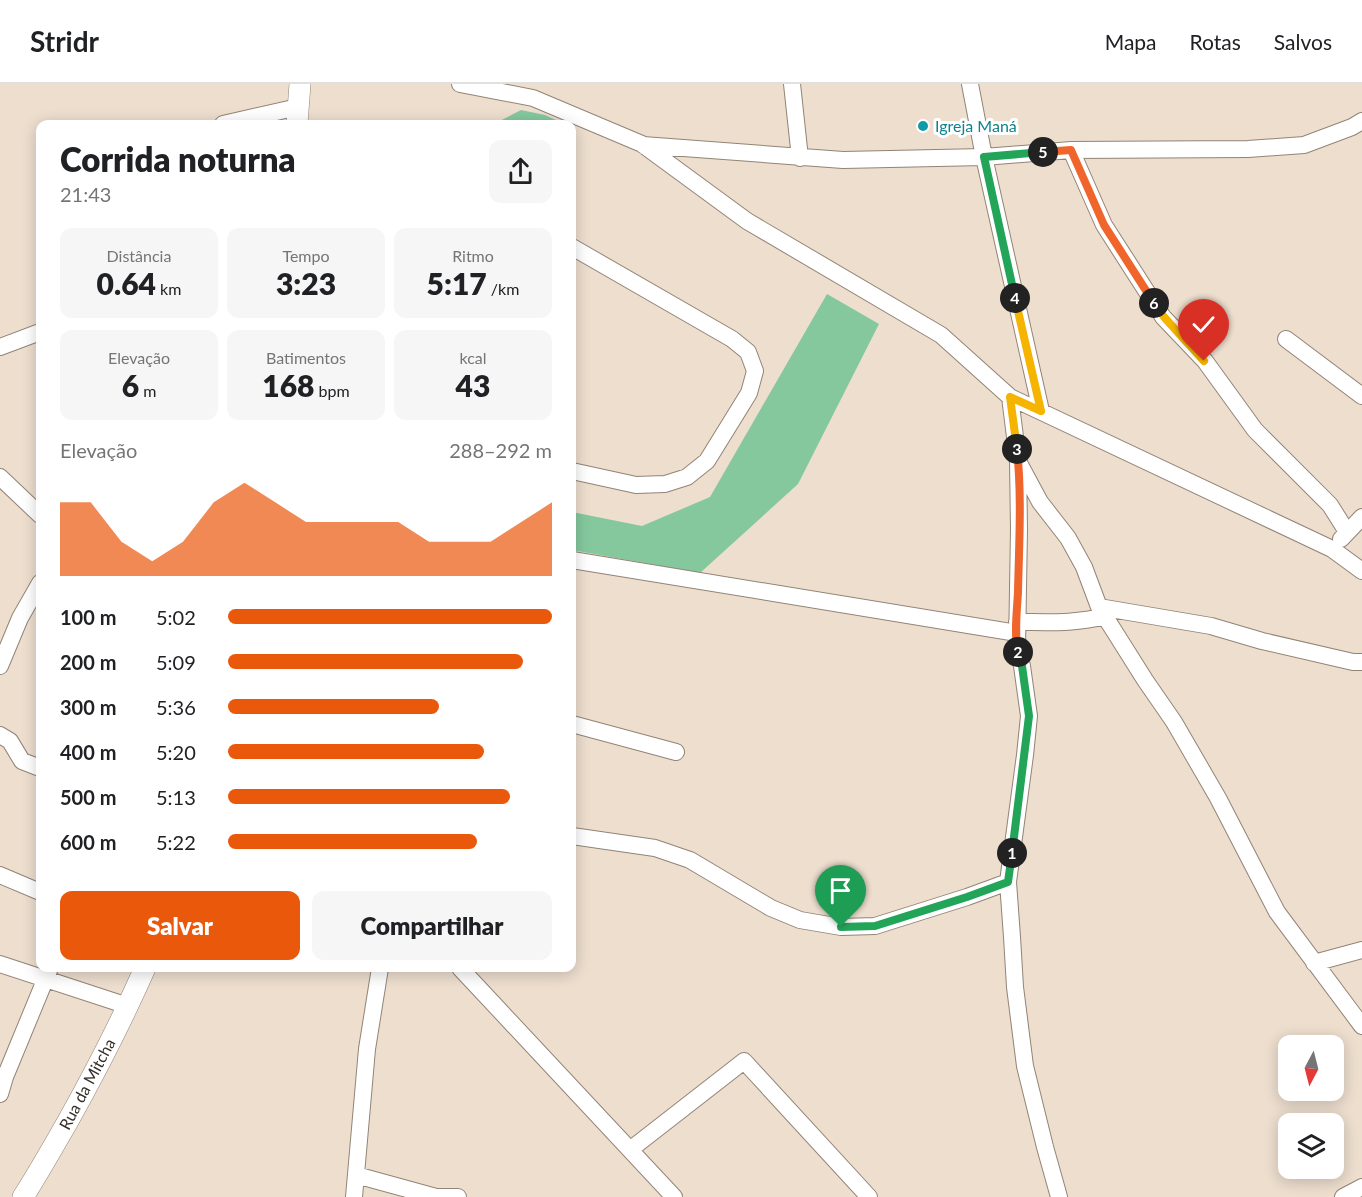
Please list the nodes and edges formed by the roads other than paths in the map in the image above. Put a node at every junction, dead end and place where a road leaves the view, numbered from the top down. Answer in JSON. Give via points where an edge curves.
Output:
{"nodes":[{"id":1,"x":300,"y":84,"type":"edge"},
{"id":2,"x":460,"y":84,"type":"edge"},
{"id":3,"x":545,"y":84,"type":"edge"},
{"id":4,"x":792,"y":84,"type":"edge"},
{"id":5,"x":970,"y":84,"type":"edge"},
{"id":6,"x":533,"y":98,"type":"junction"},
{"id":7,"x":298,"y":116,"type":"edge"},
{"id":8,"x":260,"y":120,"type":"edge"},
{"id":9,"x":1362,"y":121,"type":"edge"},
{"id":10,"x":642,"y":144,"type":"junction"},
{"id":11,"x":1071,"y":150,"type":"junction"},
{"id":12,"x":984,"y":157,"type":"junction"},
{"id":13,"x":800,"y":158,"type":"junction"},
{"id":14,"x":576,"y":249,"type":"edge"},
{"id":15,"x":36,"y":334,"type":"edge"},
{"id":16,"x":1286,"y":339,"type":"dead end"},
{"id":17,"x":0,"y":347,"type":"edge"},
{"id":18,"x":1362,"y":396,"type":"edge"},
{"id":19,"x":1010,"y":397,"type":"junction"},
{"id":20,"x":1041,"y":411,"type":"junction"},
{"id":21,"x":1018,"y":461,"type":"junction"},
{"id":22,"x":576,"y":472,"type":"edge"},
{"id":23,"x":0,"y":477,"type":"edge"},
{"id":24,"x":36,"y":511,"type":"edge"},
{"id":25,"x":1362,"y":517,"type":"edge"},
{"id":26,"x":1347,"y":532,"type":"junction"},
{"id":27,"x":1332,"y":549,"type":"junction"},
{"id":28,"x":576,"y":561,"type":"edge"},
{"id":29,"x":1362,"y":571,"type":"edge"},
{"id":30,"x":36,"y":590,"type":"edge"},
{"id":31,"x":1102,"y":611,"type":"junction"},
{"id":32,"x":1017,"y":627,"type":"junction"},
{"id":33,"x":1362,"y":662,"type":"edge"},
{"id":34,"x":0,"y":666,"type":"edge"},
{"id":35,"x":576,"y":725,"type":"edge"},
{"id":36,"x":0,"y":735,"type":"edge"},
{"id":37,"x":676,"y":752,"type":"dead end"},
{"id":38,"x":36,"y":766,"type":"edge"},
{"id":39,"x":576,"y":837,"type":"edge"},
{"id":40,"x":0,"y":875,"type":"edge"},
{"id":41,"x":1008,"y":882,"type":"junction"},
{"id":42,"x":36,"y":890,"type":"edge"},
{"id":43,"x":1362,"y":950,"type":"edge"},
{"id":44,"x":1314,"y":963,"type":"junction"},
{"id":45,"x":0,"y":964,"type":"edge"},
{"id":46,"x":36,"y":972,"type":"edge"},
{"id":47,"x":143,"y":972,"type":"edge"},
{"id":48,"x":379,"y":972,"type":"edge"},
{"id":49,"x":464,"y":972,"type":"edge"},
{"id":50,"x":47,"y":974,"type":"edge"},
{"id":51,"x":128,"y":1006,"type":"junction"},
{"id":52,"x":1362,"y":1026,"type":"edge"},
{"id":53,"x":0,"y":1094,"type":"edge"},
{"id":54,"x":631,"y":1149,"type":"junction"},
{"id":55,"x":356,"y":1175,"type":"junction"},
{"id":56,"x":1362,"y":1187,"type":"edge"},
{"id":57,"x":23,"y":1197,"type":"edge"},
{"id":58,"x":354,"y":1197,"type":"edge"},
{"id":59,"x":458,"y":1197,"type":"edge"},
{"id":60,"x":674,"y":1197,"type":"edge"},
{"id":61,"x":869,"y":1197,"type":"edge"},
{"id":62,"x":1059,"y":1197,"type":"edge"},
{"id":63,"x":1343,"y":1197,"type":"edge"}],
"edges":[{"from":1,"to":7,"type":"main road"},
{"from":2,"to":6,"type":"street"},
{"from":3,"to":6,"type":"street"},
{"from":4,"to":13,"type":"street"},
{"from":5,"to":12,"type":"street"},
{"from":6,"to":10,"type":"street"},
{"from":7,"to":8,"type":"street"},
{"from":9,"to":11,"type":"street","via":[[1304,145]]},
{"from":10,"to":13,"type":"street"},
{"from":10,"to":19,"type":"street","via":[[747,221],[941,335]]},
{"from":11,"to":12,"type":"street"},
{"from":11,"to":26,"type":"street","via":[[1104,225],[1164,317],[1204,361],[1255,430],[1329,505]]},
{"from":12,"to":13,"type":"street"},
{"from":12,"to":20,"type":"street"},
{"from":14,"to":22,"type":"street","via":[[732,339],[748,352],[755,371],[749,393],[707,461],[687,477],[665,484],[636,485]]},
{"from":15,"to":17,"type":"street"},
{"from":16,"to":18,"type":"street"},
{"from":19,"to":20,"type":"street"},
{"from":19,"to":21,"type":"street"},
{"from":20,"to":27,"type":"street"},
{"from":21,"to":31,"type":"street","via":[[1040,502],[1068,538]]},
{"from":21,"to":32,"type":"street"},
{"from":23,"to":24,"type":"street"},
{"from":25,"to":26,"type":"street"},
{"from":26,"to":27,"type":"street"},
{"from":27,"to":29,"type":"street"},
{"from":28,"to":32,"type":"street"},
{"from":30,"to":34,"type":"street"},
{"from":31,"to":32,"type":"street","via":[[1087,621]]},
{"from":31,"to":33,"type":"street","via":[[1211,626]]},
{"from":31,"to":44,"type":"street","via":[[1179,731],[1277,912]]},
{"from":32,"to":41,"type":"street","via":[[1029,716]]},
{"from":35,"to":37,"type":"street"},
{"from":36,"to":38,"type":"street","via":[[10,741],[22,761]]},
{"from":39,"to":41,"type":"street","via":[[655,848],[690,860],[771,908],[800,920],[841,927],[875,926]]},
{"from":40,"to":42,"type":"street"},
{"from":41,"to":62,"type":"street","via":[[1025,1066]]},
{"from":43,"to":44,"type":"street"},
{"from":44,"to":52,"type":"street"},
{"from":45,"to":46,"type":"street"},
{"from":47,"to":51,"type":"main road","name":"Rua da Mitcha"},
{"from":48,"to":55,"type":"street","via":[[367,1049]]},
{"from":49,"to":54,"type":"street"},
{"from":50,"to":51,"type":"street"},
{"from":50,"to":53,"type":"street"},
{"from":51,"to":57,"type":"main road","name":"Rua da Mitcha"},
{"from":54,"to":60,"type":"street"},
{"from":54,"to":61,"type":"street","via":[[744,1061]]},
{"from":55,"to":58,"type":"street"},
{"from":55,"to":59,"type":"street","via":[[436,1197]]},
{"from":56,"to":63,"type":"street"}]}
